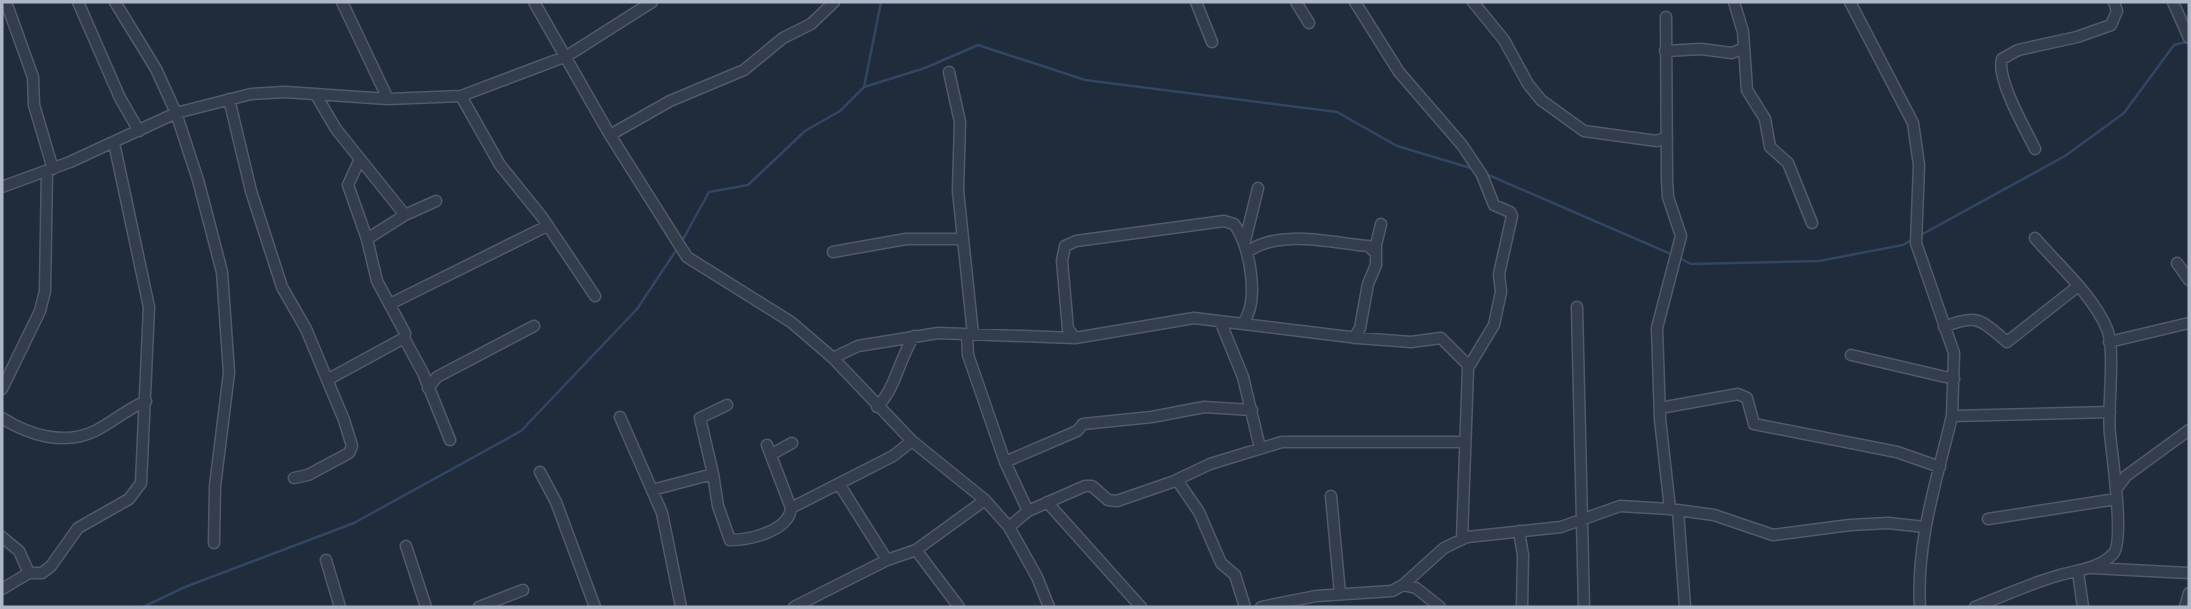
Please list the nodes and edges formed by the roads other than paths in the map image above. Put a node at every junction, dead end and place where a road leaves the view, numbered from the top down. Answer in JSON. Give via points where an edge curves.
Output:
{"nodes":[{"id":1,"x":6,"y":2,"type":"edge"},
{"id":2,"x":78,"y":2,"type":"edge"},
{"id":3,"x":115,"y":2,"type":"edge"},
{"id":4,"x":342,"y":2,"type":"edge"},
{"id":5,"x":534,"y":2,"type":"edge"},
{"id":6,"x":652,"y":2,"type":"edge"},
{"id":7,"x":834,"y":2,"type":"edge"},
{"id":8,"x":1196,"y":2,"type":"edge"},
{"id":9,"x":1296,"y":2,"type":"edge"},
{"id":10,"x":1355,"y":2,"type":"edge"},
{"id":11,"x":1473,"y":2,"type":"edge"},
{"id":12,"x":1734,"y":2,"type":"edge"},
{"id":13,"x":1850,"y":2,"type":"edge"},
{"id":14,"x":2114,"y":2,"type":"edge"},
{"id":15,"x":2173,"y":2,"type":"edge"},
{"id":16,"x":1666,"y":17,"type":"dead end"},
{"id":17,"x":1309,"y":23,"type":"dead end"},
{"id":18,"x":2189,"y":38,"type":"edge"},
{"id":19,"x":1212,"y":42,"type":"dead end"},
{"id":20,"x":1744,"y":48,"type":"junction"},
{"id":21,"x":1665,"y":51,"type":"junction"},
{"id":22,"x":567,"y":56,"type":"junction"},
{"id":23,"x":949,"y":72,"type":"dead end"},
{"id":24,"x":316,"y":95,"type":"junction"},
{"id":25,"x":461,"y":96,"type":"junction"},
{"id":26,"x":229,"y":99,"type":"junction"},
{"id":27,"x":388,"y":99,"type":"junction"},
{"id":28,"x":176,"y":113,"type":"junction"},
{"id":29,"x":139,"y":131,"type":"junction"},
{"id":30,"x":610,"y":135,"type":"junction"},
{"id":31,"x":1668,"y":137,"type":"junction"},
{"id":32,"x":114,"y":143,"type":"junction"},
{"id":33,"x":2035,"y":149,"type":"dead end"},
{"id":34,"x":360,"y":159,"type":"junction"},
{"id":35,"x":50,"y":170,"type":"junction"},
{"id":36,"x":2,"y":187,"type":"edge"},
{"id":37,"x":1258,"y":188,"type":"dead end"},
{"id":38,"x":436,"y":201,"type":"dead end"},
{"id":39,"x":405,"y":215,"type":"junction"},
{"id":40,"x":1812,"y":223,"type":"dead end"},
{"id":41,"x":1381,"y":224,"type":"dead end"},
{"id":42,"x":547,"y":226,"type":"junction"},
{"id":43,"x":2035,"y":238,"type":"dead end"},
{"id":44,"x":367,"y":239,"type":"junction"},
{"id":45,"x":963,"y":239,"type":"junction"},
{"id":46,"x":1245,"y":241,"type":"junction"},
{"id":47,"x":1249,"y":251,"type":"junction"},
{"id":48,"x":833,"y":252,"type":"dead end"},
{"id":49,"x":1376,"y":253,"type":"junction"},
{"id":50,"x":2177,"y":263,"type":"dead end"},
{"id":51,"x":2189,"y":280,"type":"edge"},
{"id":52,"x":2077,"y":287,"type":"junction"},
{"id":53,"x":595,"y":296,"type":"dead end"},
{"id":54,"x":390,"y":304,"type":"junction"},
{"id":55,"x":1577,"y":307,"type":"dead end"},
{"id":56,"x":1243,"y":323,"type":"junction"},
{"id":57,"x":2189,"y":323,"type":"edge"},
{"id":58,"x":1225,"y":326,"type":"junction"},
{"id":59,"x":534,"y":327,"type":"dead end"},
{"id":60,"x":1944,"y":327,"type":"junction"},
{"id":61,"x":970,"y":334,"type":"junction"},
{"id":62,"x":1068,"y":335,"type":"junction"},
{"id":63,"x":914,"y":336,"type":"junction"},
{"id":64,"x":404,"y":338,"type":"junction"},
{"id":65,"x":1354,"y":338,"type":"junction"},
{"id":66,"x":2109,"y":342,"type":"junction"},
{"id":67,"x":1851,"y":355,"type":"dead end"},
{"id":68,"x":833,"y":358,"type":"junction"},
{"id":69,"x":1469,"y":366,"type":"junction"},
{"id":70,"x":1954,"y":379,"type":"junction"},
{"id":71,"x":327,"y":380,"type":"junction"},
{"id":72,"x":428,"y":388,"type":"junction"},
{"id":73,"x":2,"y":389,"type":"edge"},
{"id":74,"x":146,"y":401,"type":"junction"},
{"id":75,"x":727,"y":405,"type":"dead end"},
{"id":76,"x":877,"y":407,"type":"junction"},
{"id":77,"x":1660,"y":408,"type":"junction"},
{"id":78,"x":1252,"y":410,"type":"junction"},
{"id":79,"x":2109,"y":412,"type":"junction"},
{"id":80,"x":1952,"y":416,"type":"junction"},
{"id":81,"x":620,"y":417,"type":"dead end"},
{"id":82,"x":2,"y":418,"type":"edge"},
{"id":83,"x":2189,"y":429,"type":"edge"},
{"id":84,"x":450,"y":440,"type":"dead end"},
{"id":85,"x":912,"y":441,"type":"junction"},
{"id":86,"x":1465,"y":442,"type":"junction"},
{"id":87,"x":792,"y":443,"type":"dead end"},
{"id":88,"x":1260,"y":448,"type":"junction"},
{"id":89,"x":1005,"y":462,"type":"junction"},
{"id":90,"x":1940,"y":467,"type":"junction"},
{"id":91,"x":540,"y":472,"type":"dead end"},
{"id":92,"x":713,"y":474,"type":"junction"},
{"id":93,"x":2114,"y":474,"type":"junction"},
{"id":94,"x":2126,"y":475,"type":"junction"},
{"id":95,"x":294,"y":478,"type":"dead end"},
{"id":96,"x":1177,"y":480,"type":"junction"},
{"id":97,"x":839,"y":484,"type":"junction"},
{"id":98,"x":2117,"y":488,"type":"junction"},
{"id":99,"x":652,"y":490,"type":"junction"},
{"id":100,"x":1331,"y":496,"type":"dead end"},
{"id":101,"x":2116,"y":499,"type":"junction"},
{"id":102,"x":985,"y":500,"type":"junction"},
{"id":103,"x":1047,"y":502,"type":"junction"},
{"id":104,"x":791,"y":508,"type":"junction"},
{"id":105,"x":1674,"y":509,"type":"junction"},
{"id":106,"x":1028,"y":511,"type":"junction"},
{"id":107,"x":1583,"y":519,"type":"junction"},
{"id":108,"x":1988,"y":519,"type":"dead end"},
{"id":109,"x":1009,"y":527,"type":"junction"},
{"id":110,"x":1925,"y":527,"type":"junction"},
{"id":111,"x":1519,"y":531,"type":"junction"},
{"id":112,"x":2,"y":537,"type":"edge"},
{"id":113,"x":1462,"y":539,"type":"junction"},
{"id":114,"x":214,"y":543,"type":"dead end"},
{"id":115,"x":406,"y":546,"type":"dead end"},
{"id":116,"x":916,"y":550,"type":"junction"},
{"id":117,"x":326,"y":559,"type":"dead end"},
{"id":118,"x":887,"y":560,"type":"junction"},
{"id":119,"x":2091,"y":568,"type":"junction"},
{"id":120,"x":2078,"y":572,"type":"junction"},
{"id":121,"x":29,"y":573,"type":"junction"},
{"id":122,"x":2189,"y":573,"type":"edge"},
{"id":123,"x":1403,"y":585,"type":"junction"},
{"id":124,"x":2,"y":589,"type":"edge"},
{"id":125,"x":523,"y":590,"type":"dead end"},
{"id":126,"x":2189,"y":593,"type":"edge"},
{"id":127,"x":1340,"y":594,"type":"junction"},
{"id":128,"x":955,"y":606,"type":"edge"},
{"id":129,"x":340,"y":607,"type":"edge"},
{"id":130,"x":426,"y":607,"type":"edge"},
{"id":131,"x":479,"y":607,"type":"edge"},
{"id":132,"x":595,"y":607,"type":"edge"},
{"id":133,"x":681,"y":607,"type":"edge"},
{"id":134,"x":796,"y":607,"type":"edge"},
{"id":135,"x":1049,"y":607,"type":"edge"},
{"id":136,"x":1141,"y":607,"type":"edge"},
{"id":137,"x":1245,"y":607,"type":"edge"},
{"id":138,"x":1261,"y":607,"type":"edge"},
{"id":139,"x":1440,"y":607,"type":"edge"},
{"id":140,"x":1522,"y":607,"type":"edge"},
{"id":141,"x":1584,"y":607,"type":"edge"},
{"id":142,"x":1685,"y":607,"type":"edge"},
{"id":143,"x":1920,"y":607,"type":"edge"},
{"id":144,"x":1975,"y":607,"type":"edge"},
{"id":145,"x":2083,"y":607,"type":"edge"},
{"id":146,"x":2185,"y":607,"type":"edge"}],
"edges":[{"from":1,"to":35,"type":"street","via":[[33,77],[34,105]]},
{"from":2,"to":29,"type":"street"},
{"from":3,"to":28,"type":"street","via":[[156,69]]},
{"from":4,"to":27,"type":"street"},
{"from":5,"to":22,"type":"street"},
{"from":6,"to":22,"type":"street"},
{"from":7,"to":30,"type":"street","via":[[744,71],[670,101]]},
{"from":8,"to":19,"type":"street"},
{"from":9,"to":17,"type":"street"},
{"from":10,"to":69,"type":"street","via":[[1399,72],[1462,145],[1482,175],[1494,205],[1513,216],[1499,274],[1501,292],[1494,325]]},
{"from":11,"to":31,"type":"street","via":[[1504,40],[1533,90],[1573,124],[1592,133],[1657,141]]},
{"from":12,"to":20,"type":"street"},
{"from":13,"to":60,"type":"street","via":[[1913,123],[1919,165],[1918,255]]},
{"from":14,"to":33,"type":"street","via":[[2111,25],[2018,50],[2002,59],[2000,66],[2012,100]]},
{"from":15,"to":18,"type":"street"},
{"from":16,"to":21,"type":"street"},
{"from":20,"to":21,"type":"street","via":[[1732,53]]},
{"from":20,"to":40,"type":"street","via":[[1747,90],[1765,120],[1772,152],[1788,163]]},
{"from":21,"to":31,"type":"street"},
{"from":22,"to":25,"type":"street"},
{"from":22,"to":30,"type":"street"},
{"from":23,"to":45,"type":"street","via":[[960,122],[958,191]]},
{"from":24,"to":26,"type":"street","via":[[262,93]]},
{"from":24,"to":27,"type":"street"},
{"from":24,"to":34,"type":"street"},
{"from":25,"to":27,"type":"street"},
{"from":25,"to":42,"type":"street","via":[[500,165]]},
{"from":26,"to":28,"type":"street"},
{"from":26,"to":71,"type":"street","via":[[251,191],[282,287],[300,315]]},
{"from":28,"to":29,"type":"street"},
{"from":28,"to":114,"type":"street","via":[[222,272],[230,346],[215,486]]},
{"from":29,"to":32,"type":"street"},
{"from":30,"to":68,"type":"street","via":[[687,257],[771,307]]},
{"from":31,"to":77,"type":"street","via":[[1668,197],[1681,236],[1657,328]]},
{"from":32,"to":35,"type":"street"},
{"from":32,"to":74,"type":"street","via":[[149,307]]},
{"from":34,"to":39,"type":"street"},
{"from":34,"to":44,"type":"street","via":[[348,185]]},
{"from":35,"to":36,"type":"street"},
{"from":35,"to":73,"type":"street","via":[[40,311]]},
{"from":37,"to":46,"type":"street"},
{"from":38,"to":39,"type":"street"},
{"from":39,"to":44,"type":"street"},
{"from":41,"to":49,"type":"street"},
{"from":42,"to":53,"type":"street"},
{"from":42,"to":54,"type":"street"},
{"from":43,"to":52,"type":"street"},
{"from":44,"to":54,"type":"street","via":[[373,271]]},
{"from":45,"to":48,"type":"street","via":[[906,239]]},
{"from":45,"to":61,"type":"street"},
{"from":46,"to":47,"type":"street"},
{"from":46,"to":62,"type":"street","via":[[1234,224],[1224,221],[1065,246],[1062,261]]},
{"from":47,"to":49,"type":"street","via":[[1279,239],[1368,246]]},
{"from":47,"to":56,"type":"street","via":[[1252,307]]},
{"from":49,"to":65,"type":"street"},
{"from":50,"to":51,"type":"street"},
{"from":52,"to":60,"type":"street","via":[[2007,342],[1981,320],[1964,318]]},
{"from":52,"to":66,"type":"street","via":[[2108,330]]},
{"from":54,"to":64,"type":"street"},
{"from":55,"to":107,"type":"street"},
{"from":56,"to":58,"type":"street"},
{"from":56,"to":65,"type":"street"},
{"from":57,"to":66,"type":"street"},
{"from":58,"to":62,"type":"street","via":[[1183,319]]},
{"from":58,"to":78,"type":"street"},
{"from":59,"to":72,"type":"street","via":[[436,377]]},
{"from":60,"to":70,"type":"street","via":[[1956,363]]},
{"from":61,"to":62,"type":"street"},
{"from":61,"to":63,"type":"street"},
{"from":61,"to":89,"type":"street","via":[[968,355]]},
{"from":63,"to":68,"type":"street","via":[[858,346]]},
{"from":63,"to":76,"type":"street","via":[[900,359],[888,395]]},
{"from":64,"to":71,"type":"street"},
{"from":64,"to":72,"type":"street"},
{"from":65,"to":69,"type":"street","via":[[1411,342],[1441,338]]},
{"from":66,"to":79,"type":"street"},
{"from":67,"to":70,"type":"street"},
{"from":68,"to":76,"type":"street"},
{"from":69,"to":86,"type":"street"},
{"from":70,"to":80,"type":"street"},
{"from":71,"to":95,"type":"street","via":[[352,446],[349,453]]},
{"from":72,"to":84,"type":"street"},
{"from":74,"to":82,"type":"street","via":[[91,433],[38,437]]},
{"from":74,"to":121,"type":"street","via":[[137,492],[78,528],[42,573]]},
{"from":75,"to":92,"type":"street","via":[[701,418]]},
{"from":76,"to":85,"type":"street"},
{"from":77,"to":90,"type":"street","via":[[1738,394],[1747,398],[1754,424],[1897,452]]},
{"from":77,"to":105,"type":"street"},
{"from":78,"to":88,"type":"street"},
{"from":78,"to":89,"type":"street","via":[[1204,407],[1152,418],[1083,424],[1077,431]]},
{"from":79,"to":80,"type":"street"},
{"from":79,"to":93,"type":"street"},
{"from":80,"to":90,"type":"street"},
{"from":81,"to":99,"type":"street"},
{"from":83,"to":94,"type":"street"},
{"from":85,"to":97,"type":"street"},
{"from":85,"to":102,"type":"street"},
{"from":86,"to":88,"type":"street","via":[[1303,440]]},
{"from":86,"to":113,"type":"street"},
{"from":87,"to":104,"type":"street","via":[[770,449]]},
{"from":88,"to":96,"type":"street"},
{"from":89,"to":106,"type":"street"},
{"from":90,"to":110,"type":"street"},
{"from":91,"to":132,"type":"street"},
{"from":92,"to":99,"type":"street"},
{"from":92,"to":104,"type":"street","via":[[730,540],[784,525]]},
{"from":93,"to":94,"type":"street"},
{"from":93,"to":98,"type":"street"},
{"from":94,"to":98,"type":"street"},
{"from":96,"to":103,"type":"street","via":[[1117,501],[1108,500],[1089,485]]},
{"from":96,"to":137,"type":"street","via":[[1199,512],[1222,563],[1235,575]]},
{"from":97,"to":104,"type":"street"},
{"from":97,"to":118,"type":"street"},
{"from":98,"to":101,"type":"street"},
{"from":99,"to":133,"type":"street","via":[[662,513]]},
{"from":100,"to":127,"type":"street"},
{"from":101,"to":108,"type":"street"},
{"from":101,"to":119,"type":"street","via":[[2116,551]]},
{"from":102,"to":109,"type":"street"},
{"from":102,"to":116,"type":"street"},
{"from":103,"to":106,"type":"street"},
{"from":103,"to":136,"type":"street"},
{"from":105,"to":107,"type":"street","via":[[1620,506]]},
{"from":105,"to":110,"type":"street","via":[[1726,518],[1773,536],[1850,525]]},
{"from":105,"to":142,"type":"street"},
{"from":106,"to":109,"type":"street"},
{"from":107,"to":111,"type":"street","via":[[1561,527]]},
{"from":107,"to":141,"type":"street"},
{"from":109,"to":135,"type":"street"},
{"from":110,"to":143,"type":"street"},
{"from":111,"to":113,"type":"street"},
{"from":111,"to":140,"type":"street"},
{"from":112,"to":121,"type":"street","via":[[19,551]]},
{"from":113,"to":123,"type":"street","via":[[1444,548]]},
{"from":115,"to":130,"type":"street"},
{"from":116,"to":118,"type":"street"},
{"from":116,"to":128,"type":"street"},
{"from":117,"to":129,"type":"street"},
{"from":118,"to":134,"type":"street"},
{"from":119,"to":120,"type":"street"},
{"from":119,"to":122,"type":"street"},
{"from":120,"to":144,"type":"street"},
{"from":120,"to":145,"type":"street"},
{"from":121,"to":124,"type":"street"},
{"from":123,"to":127,"type":"street","via":[[1392,591]]},
{"from":123,"to":139,"type":"street","via":[[1416,588]]},
{"from":125,"to":131,"type":"street"},
{"from":126,"to":146,"type":"street"},
{"from":127,"to":138,"type":"street"}]}
